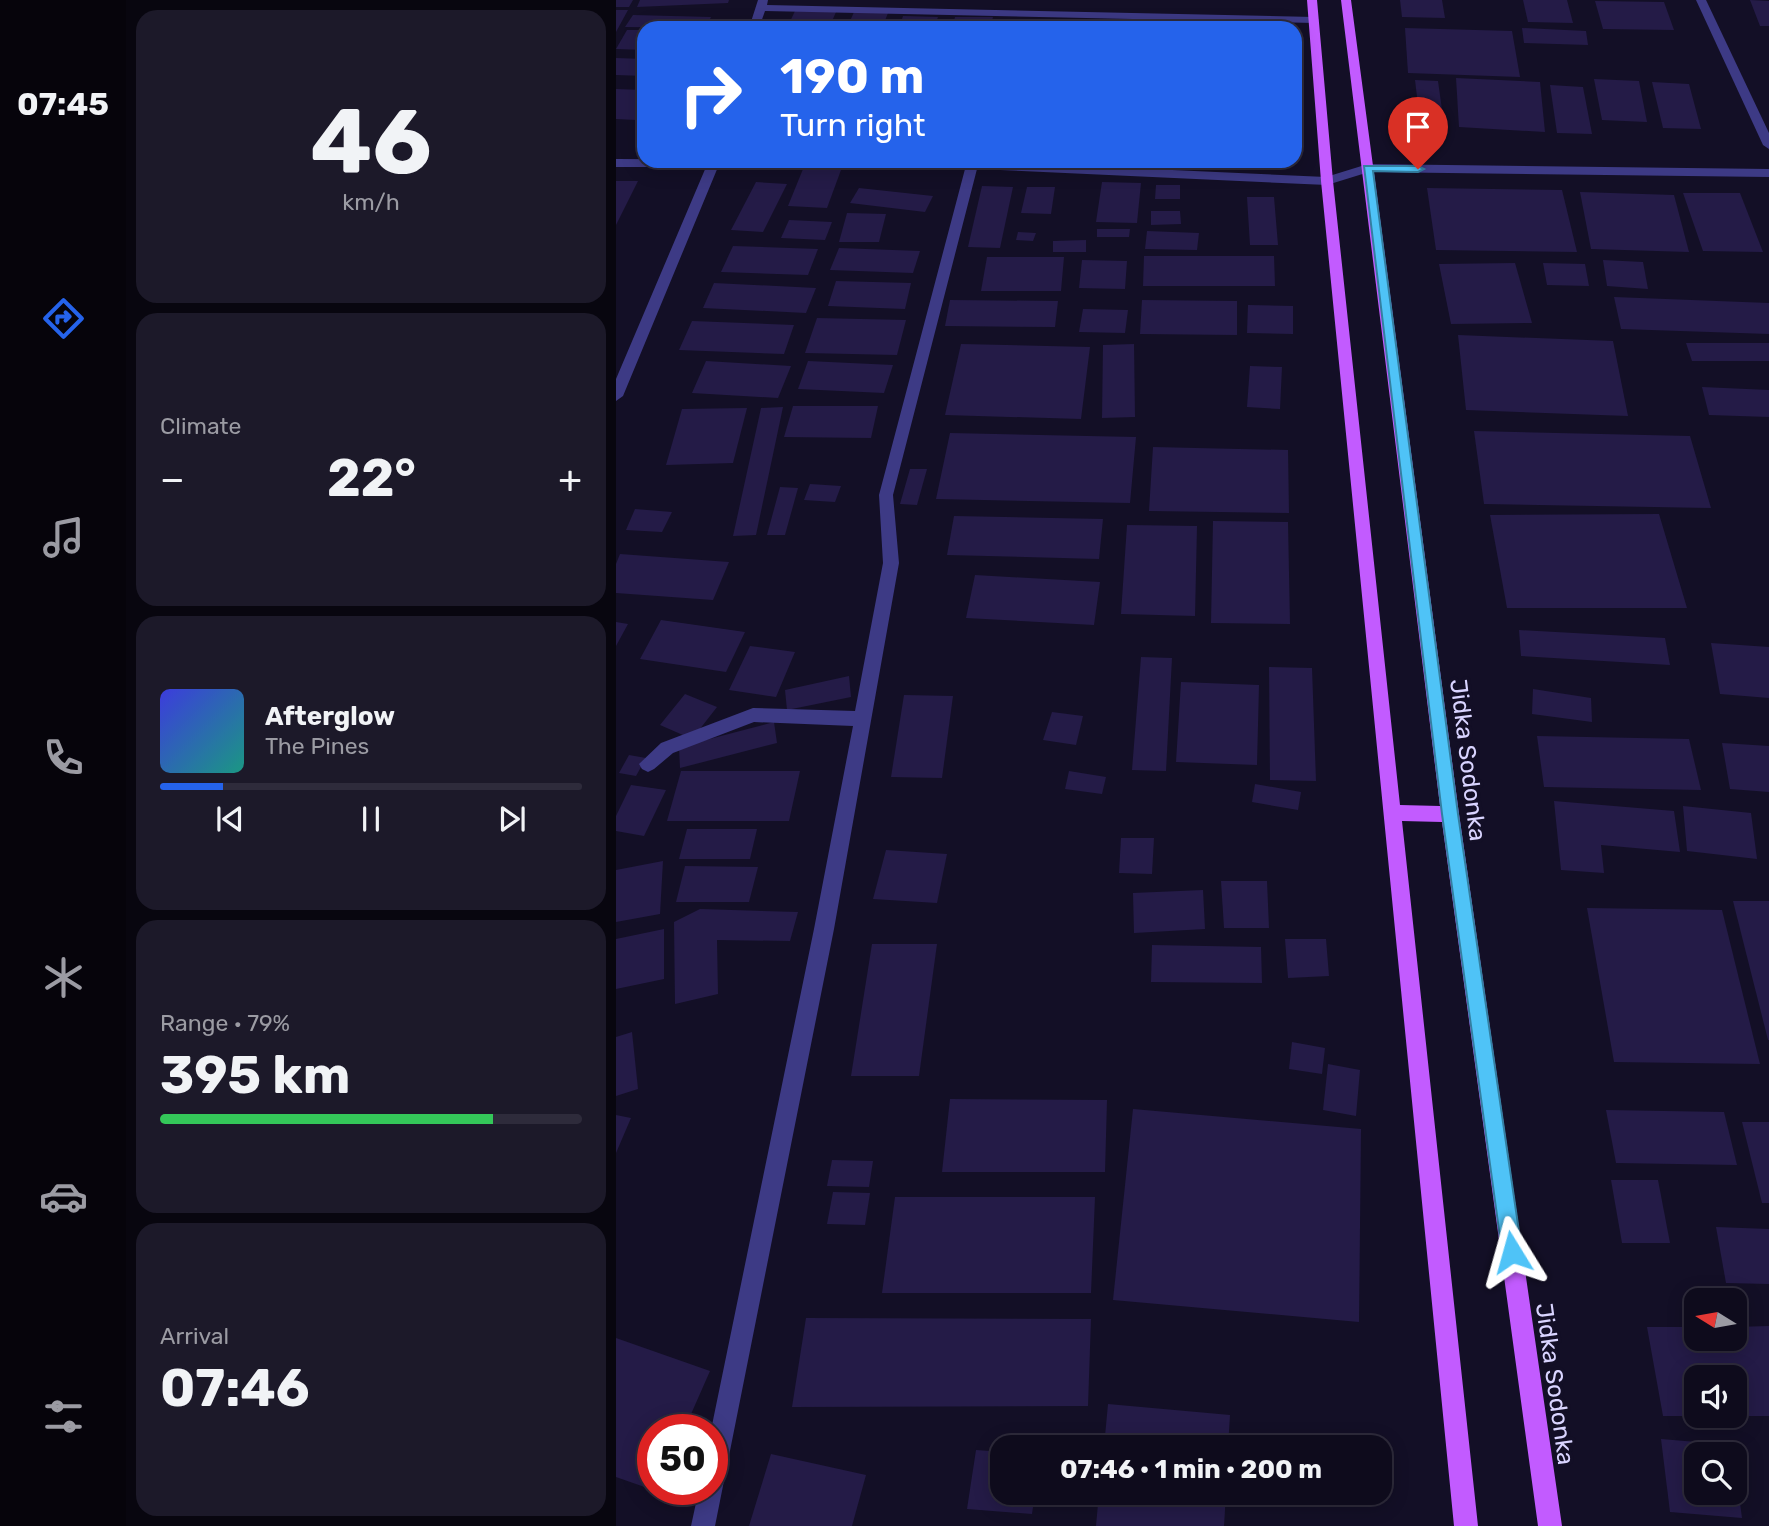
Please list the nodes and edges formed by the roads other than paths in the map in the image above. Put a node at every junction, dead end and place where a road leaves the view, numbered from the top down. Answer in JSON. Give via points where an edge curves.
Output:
{"nodes":[{"id":1,"x":1312,"y":0,"type":"edge"},
{"id":2,"x":1346,"y":0,"type":"edge"},
{"id":3,"x":1701,"y":0,"type":"edge"},
{"id":4,"x":761,"y":4,"type":"edge"},
{"id":5,"x":1314,"y":20,"type":"junction"},
{"id":6,"x":756,"y":21,"type":"edge"},
{"id":7,"x":1769,"y":145,"type":"edge"},
{"id":8,"x":616,"y":163,"type":"edge"},
{"id":9,"x":637,"y":163,"type":"edge"},
{"id":10,"x":712,"y":168,"type":"edge"},
{"id":11,"x":971,"y":168,"type":"edge"},
{"id":12,"x":1039,"y":168,"type":"edge"},
{"id":13,"x":1368,"y":168,"type":"junction"},
{"id":14,"x":1769,"y":173,"type":"edge"},
{"id":15,"x":1327,"y":181,"type":"junction"},
{"id":16,"x":616,"y":396,"type":"edge"},
{"id":17,"x":863,"y":719,"type":"junction"},
{"id":18,"x":648,"y":764,"type":"dead end"},
{"id":19,"x":1394,"y":813,"type":"junction"},
{"id":20,"x":1450,"y":814,"type":"junction"},
{"id":21,"x":726,"y":1414,"type":"edge"},
{"id":22,"x":708,"y":1505,"type":"edge"},
{"id":23,"x":703,"y":1526,"type":"edge"},
{"id":24,"x":1466,"y":1526,"type":"edge"},
{"id":25,"x":1550,"y":1526,"type":"edge"}],
"edges":[{"from":1,"to":5,"type":"main road"},
{"from":2,"to":13,"type":"main road","name":"Jidka Sodonka"},
{"from":3,"to":7,"type":"street"},
{"from":4,"to":5,"type":"street"},
{"from":4,"to":6,"type":"street"},
{"from":5,"to":15,"type":"main road"},
{"from":8,"to":9,"type":"street"},
{"from":10,"to":16,"type":"street"},
{"from":11,"to":17,"type":"street","via":[[886,495],[891,564]]},
{"from":12,"to":15,"type":"street"},
{"from":13,"to":14,"type":"street"},
{"from":13,"to":15,"type":"street"},
{"from":13,"to":20,"type":"main road","name":"Jidka Sodonka"},
{"from":15,"to":19,"type":"main road"},
{"from":17,"to":18,"type":"street","via":[[753,715],[667,748]]},
{"from":17,"to":21,"type":"street"},
{"from":19,"to":20,"type":"main road"},
{"from":19,"to":24,"type":"main road"},
{"from":20,"to":25,"type":"main road","name":"Jidka Sodonka"},
{"from":22,"to":23,"type":"street"}]}
